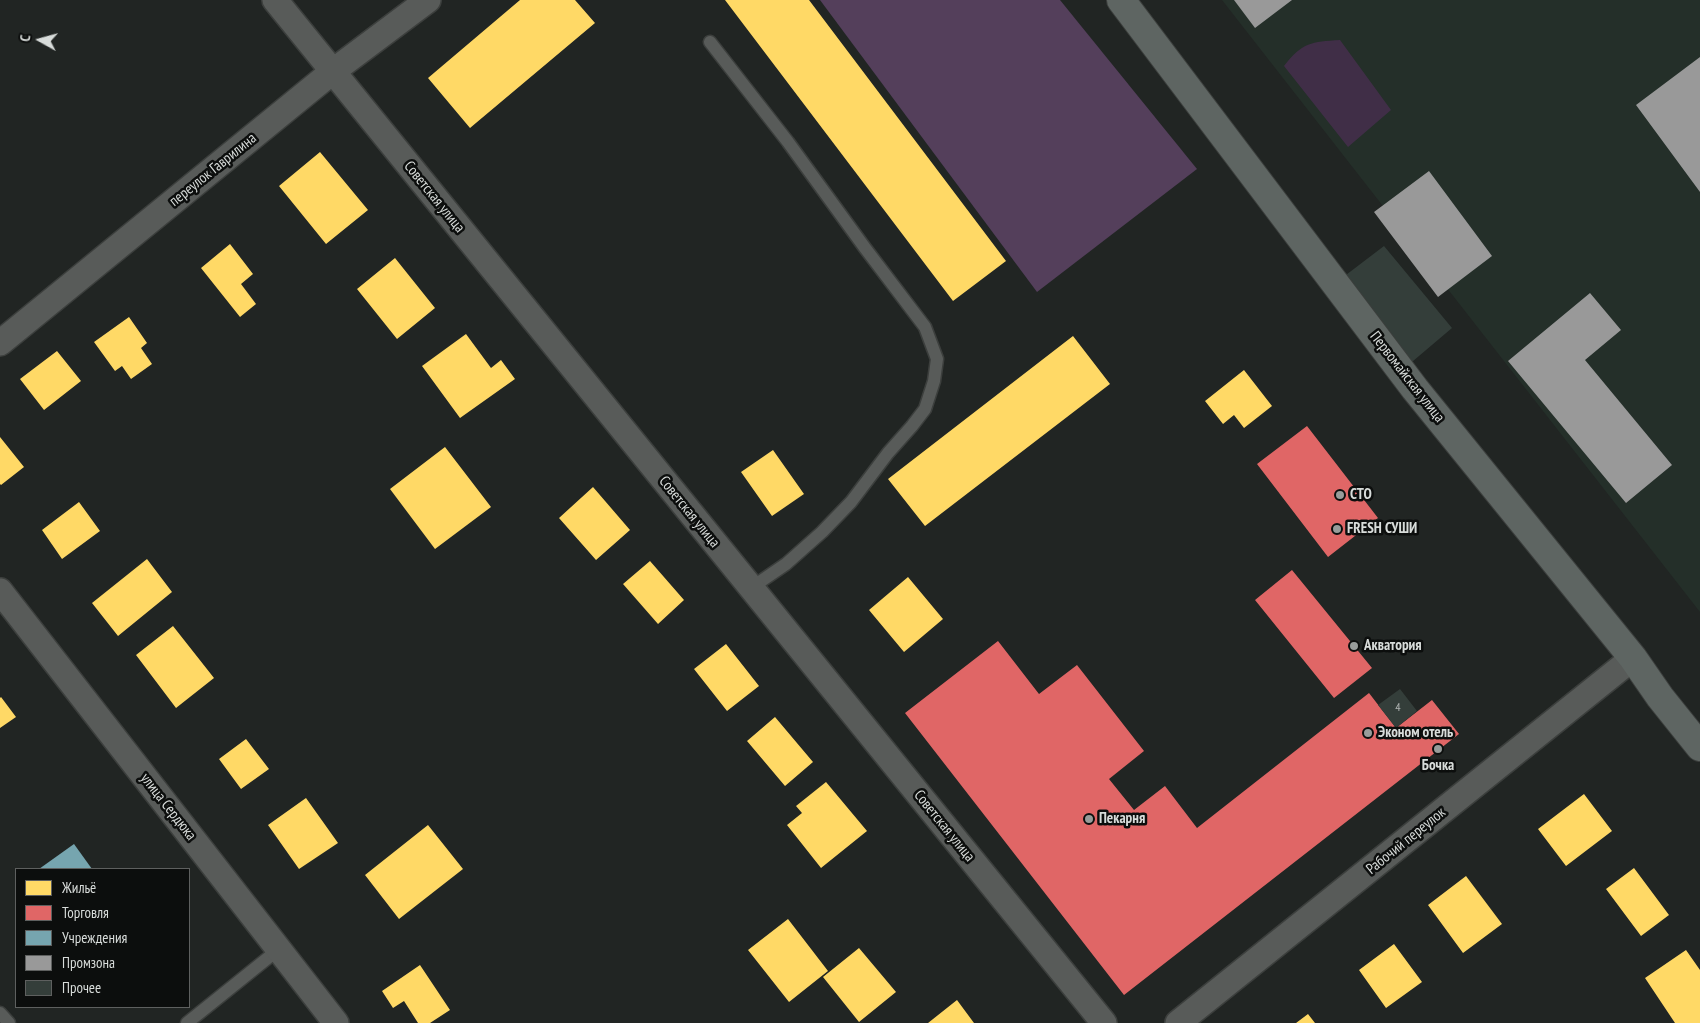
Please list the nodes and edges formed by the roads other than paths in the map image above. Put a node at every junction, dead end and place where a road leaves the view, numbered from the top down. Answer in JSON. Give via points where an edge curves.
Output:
{"nodes":[{"id":1,"x":275,"y":0,"type":"edge"},
{"id":2,"x":428,"y":0,"type":"edge"},
{"id":3,"x":1121,"y":0,"type":"edge"},
{"id":4,"x":710,"y":42,"type":"dead end"},
{"id":5,"x":332,"y":72,"type":"junction"},
{"id":6,"x":0,"y":343,"type":"edge"},
{"id":7,"x":751,"y":588,"type":"junction"},
{"id":8,"x":0,"y":590,"type":"edge"},
{"id":9,"x":1633,"y":658,"type":"junction"},
{"id":10,"x":1700,"y":748,"type":"edge"},
{"id":11,"x":279,"y":949,"type":"junction"},
{"id":12,"x":0,"y":1013,"type":"edge"},
{"id":13,"x":9,"y":1023,"type":"edge"},
{"id":14,"x":186,"y":1023,"type":"edge"},
{"id":15,"x":336,"y":1023,"type":"edge"},
{"id":16,"x":1104,"y":1023,"type":"edge"},
{"id":17,"x":1178,"y":1023,"type":"edge"}],
"edges":[{"from":1,"to":5,"type":"street","name":"Советская улица"},
{"from":2,"to":5,"type":"street","name":"переулок Гаврилина"},
{"from":3,"to":9,"type":"main road","name":"Первомайская улица","via":[[1415,389]]},
{"from":4,"to":7,"type":"lane","via":[[925,327],[937,359],[934,381],[924,409],[851,502],[786,564]]},
{"from":5,"to":6,"type":"street","name":"переулок Гаврилина"},
{"from":5,"to":7,"type":"street","name":"Советская улица"},
{"from":7,"to":16,"type":"street","name":"Советская улица"},
{"from":8,"to":11,"type":"street","name":"улица Сердюка"},
{"from":9,"to":10,"type":"main road","name":"Первомайская улица"},
{"from":9,"to":17,"type":"street","name":"Рабочий переулок"},
{"from":11,"to":14,"type":"lane"},
{"from":11,"to":15,"type":"street","name":"улица Сердюка"},
{"from":12,"to":13,"type":"lane"}]}
